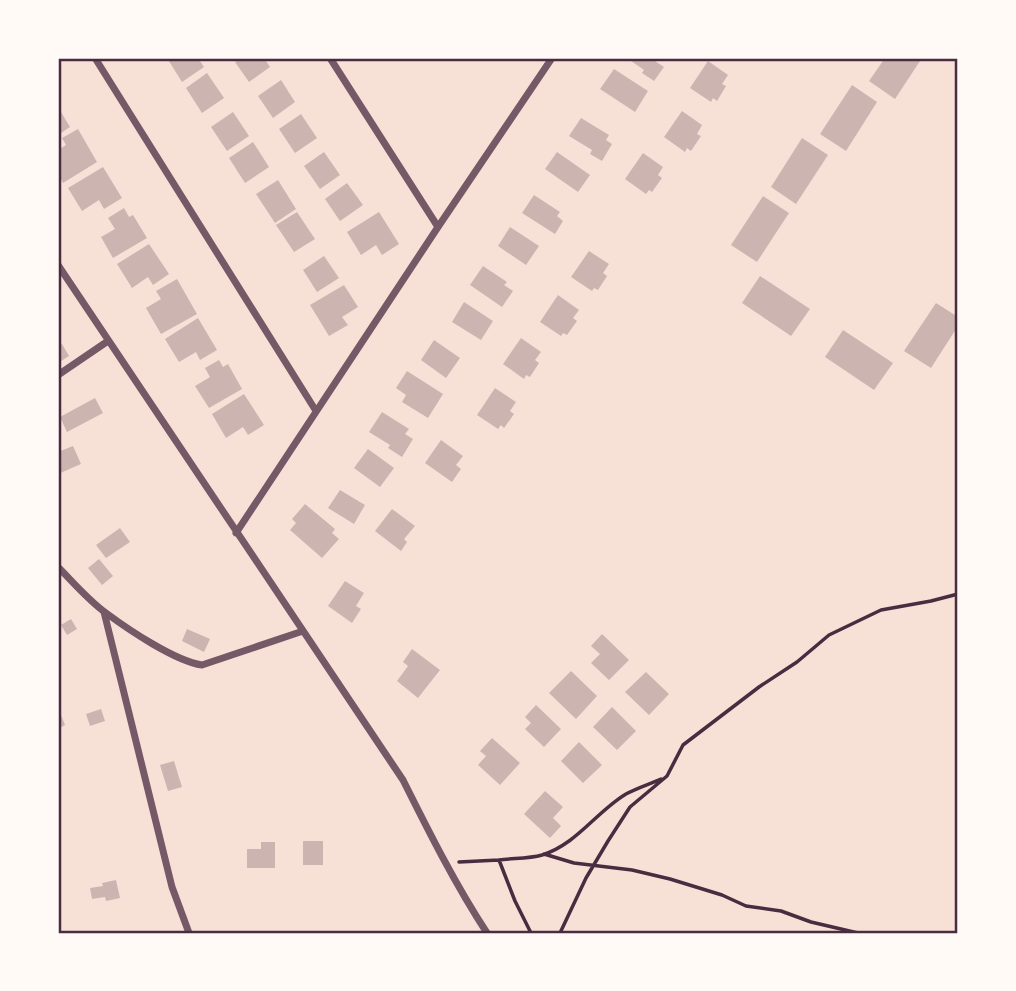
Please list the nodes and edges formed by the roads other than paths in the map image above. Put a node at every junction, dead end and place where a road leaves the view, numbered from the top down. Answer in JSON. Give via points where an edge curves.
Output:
{"nodes":[{"id":1,"x":95,"y":58,"type":"edge"},
{"id":2,"x":330,"y":58,"type":"edge"},
{"id":3,"x":552,"y":58,"type":"edge"},
{"id":4,"x":438,"y":227,"type":"junction"},
{"id":5,"x":58,"y":265,"type":"edge"},
{"id":6,"x":108,"y":341,"type":"junction"},
{"id":7,"x":58,"y":374,"type":"edge"},
{"id":8,"x":316,"y":411,"type":"junction"},
{"id":9,"x":236,"y":533,"type":"junction"},
{"id":10,"x":58,"y":567,"type":"edge"},
{"id":11,"x":104,"y":612,"type":"junction"},
{"id":12,"x":303,"y":631,"type":"junction"},
{"id":13,"x":189,"y":933,"type":"edge"},
{"id":14,"x":487,"y":933,"type":"edge"}],
"edges":[{"from":1,"to":8,"type":"street"},
{"from":2,"to":4,"type":"street"},
{"from":3,"to":4,"type":"street"},
{"from":4,"to":8,"type":"street"},
{"from":5,"to":6,"type":"street"},
{"from":6,"to":7,"type":"street"},
{"from":6,"to":9,"type":"street"},
{"from":8,"to":9,"type":"street"},
{"from":9,"to":12,"type":"street"},
{"from":10,"to":11,"type":"street"},
{"from":11,"to":12,"type":"street","via":[[188,663],[202,665]]},
{"from":11,"to":13,"type":"street","via":[[172,887]]},
{"from":12,"to":14,"type":"street","via":[[403,780]]}]}
